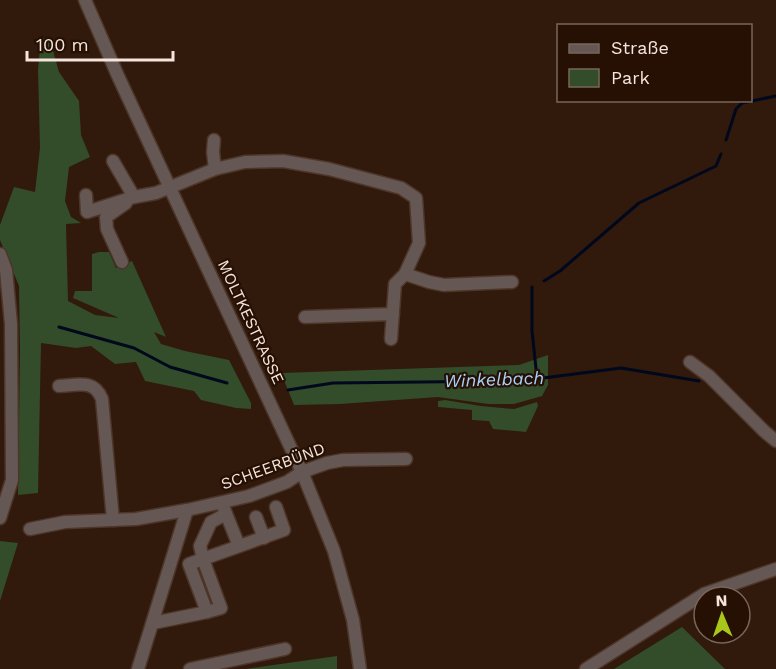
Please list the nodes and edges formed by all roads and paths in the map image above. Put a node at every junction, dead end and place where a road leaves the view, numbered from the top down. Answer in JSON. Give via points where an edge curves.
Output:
{"nodes":[{"id":1,"x":85,"y":0,"type":"edge"},
{"id":2,"x":214,"y":140,"type":"dead end"},
{"id":3,"x":113,"y":161,"type":"dead end"},
{"id":4,"x":215,"y":169,"type":"junction"},
{"id":5,"x":170,"y":188,"type":"junction"},
{"id":6,"x":86,"y":195,"type":"dead end"},
{"id":7,"x":134,"y":197,"type":"junction"},
{"id":8,"x":0,"y":254,"type":"edge"},
{"id":9,"x":123,"y":262,"type":"dead end"},
{"id":10,"x":405,"y":274,"type":"junction"},
{"id":11,"x":512,"y":282,"type":"dead end"},
{"id":12,"x":393,"y":314,"type":"junction"},
{"id":13,"x":305,"y":317,"type":"dead end"},
{"id":14,"x":6,"y":322,"type":"edge"},
{"id":15,"x":391,"y":339,"type":"dead end"},
{"id":16,"x":690,"y":362,"type":"dead end"},
{"id":17,"x":59,"y":386,"type":"dead end"},
{"id":18,"x":776,"y":441,"type":"edge"},
{"id":19,"x":406,"y":459,"type":"dead end"},
{"id":20,"x":302,"y":472,"type":"junction"},
{"id":21,"x":276,"y":507,"type":"dead end"},
{"id":22,"x":224,"y":508,"type":"junction"},
{"id":23,"x":188,"y":510,"type":"junction"},
{"id":24,"x":256,"y":517,"type":"dead end"},
{"id":25,"x":0,"y":518,"type":"edge"},
{"id":26,"x":113,"y":520,"type":"junction"},
{"id":27,"x":30,"y":529,"type":"dead end"},
{"id":28,"x":264,"y":538,"type":"junction"},
{"id":29,"x":239,"y":546,"type":"junction"},
{"id":30,"x":203,"y":559,"type":"junction"},
{"id":31,"x":776,"y":569,"type":"edge"},
{"id":32,"x":153,"y":623,"type":"junction"},
{"id":33,"x":285,"y":650,"type":"dead end"},
{"id":34,"x":360,"y":668,"type":"edge"},
{"id":35,"x":138,"y":669,"type":"edge"},
{"id":36,"x":190,"y":669,"type":"edge"},
{"id":37,"x":586,"y":669,"type":"edge"}],
"edges":[{"from":1,"to":5,"type":"street","name":"MOLTKESTRASSE"},
{"from":2,"to":4,"type":"street"},
{"from":3,"to":7,"type":"street"},
{"from":4,"to":5,"type":"street"},
{"from":4,"to":10,"type":"street","via":[[245,162],[283,161],[329,168],[401,188],[416,198],[418,243]]},
{"from":5,"to":7,"type":"street"},
{"from":5,"to":20,"type":"street","name":"MOLTKESTRASSE"},
{"from":6,"to":7,"type":"street","via":[[87,212]]},
{"from":7,"to":9,"type":"street","via":[[106,217],[107,230]]},
{"from":8,"to":14,"type":"street","via":[[6,270]]},
{"from":10,"to":11,"type":"street","via":[[444,285]]},
{"from":10,"to":12,"type":"street","via":[[395,284]]},
{"from":12,"to":13,"type":"street"},
{"from":12,"to":15,"type":"street"},
{"from":14,"to":25,"type":"street","via":[[12,480]]},
{"from":16,"to":18,"type":"street"},
{"from":17,"to":26,"type":"street","via":[[86,385],[99,391]]},
{"from":19,"to":20,"type":"street","name":"SCHEERBÜND","via":[[343,460]]},
{"from":20,"to":22,"type":"street","name":"SCHEERBÜND"},
{"from":20,"to":34,"type":"street","name":"MOLTKESTRASSE","via":[[334,551],[353,620]]},
{"from":21,"to":28,"type":"street","via":[[284,530]]},
{"from":22,"to":23,"type":"street","name":"SCHEERBÜND"},
{"from":22,"to":29,"type":"street"},
{"from":22,"to":30,"type":"street","via":[[211,522],[200,546]]},
{"from":23,"to":26,"type":"street","name":"SCHEERBÜND"},
{"from":23,"to":32,"type":"street"},
{"from":24,"to":28,"type":"street"},
{"from":26,"to":27,"type":"street","name":"SCHEERBÜND","via":[[65,522]]},
{"from":28,"to":29,"type":"street"},
{"from":29,"to":30,"type":"street"},
{"from":30,"to":32,"type":"street","via":[[221,608]]},
{"from":31,"to":37,"type":"street","via":[[704,594]]},
{"from":32,"to":35,"type":"street"},
{"from":33,"to":36,"type":"street"}]}
